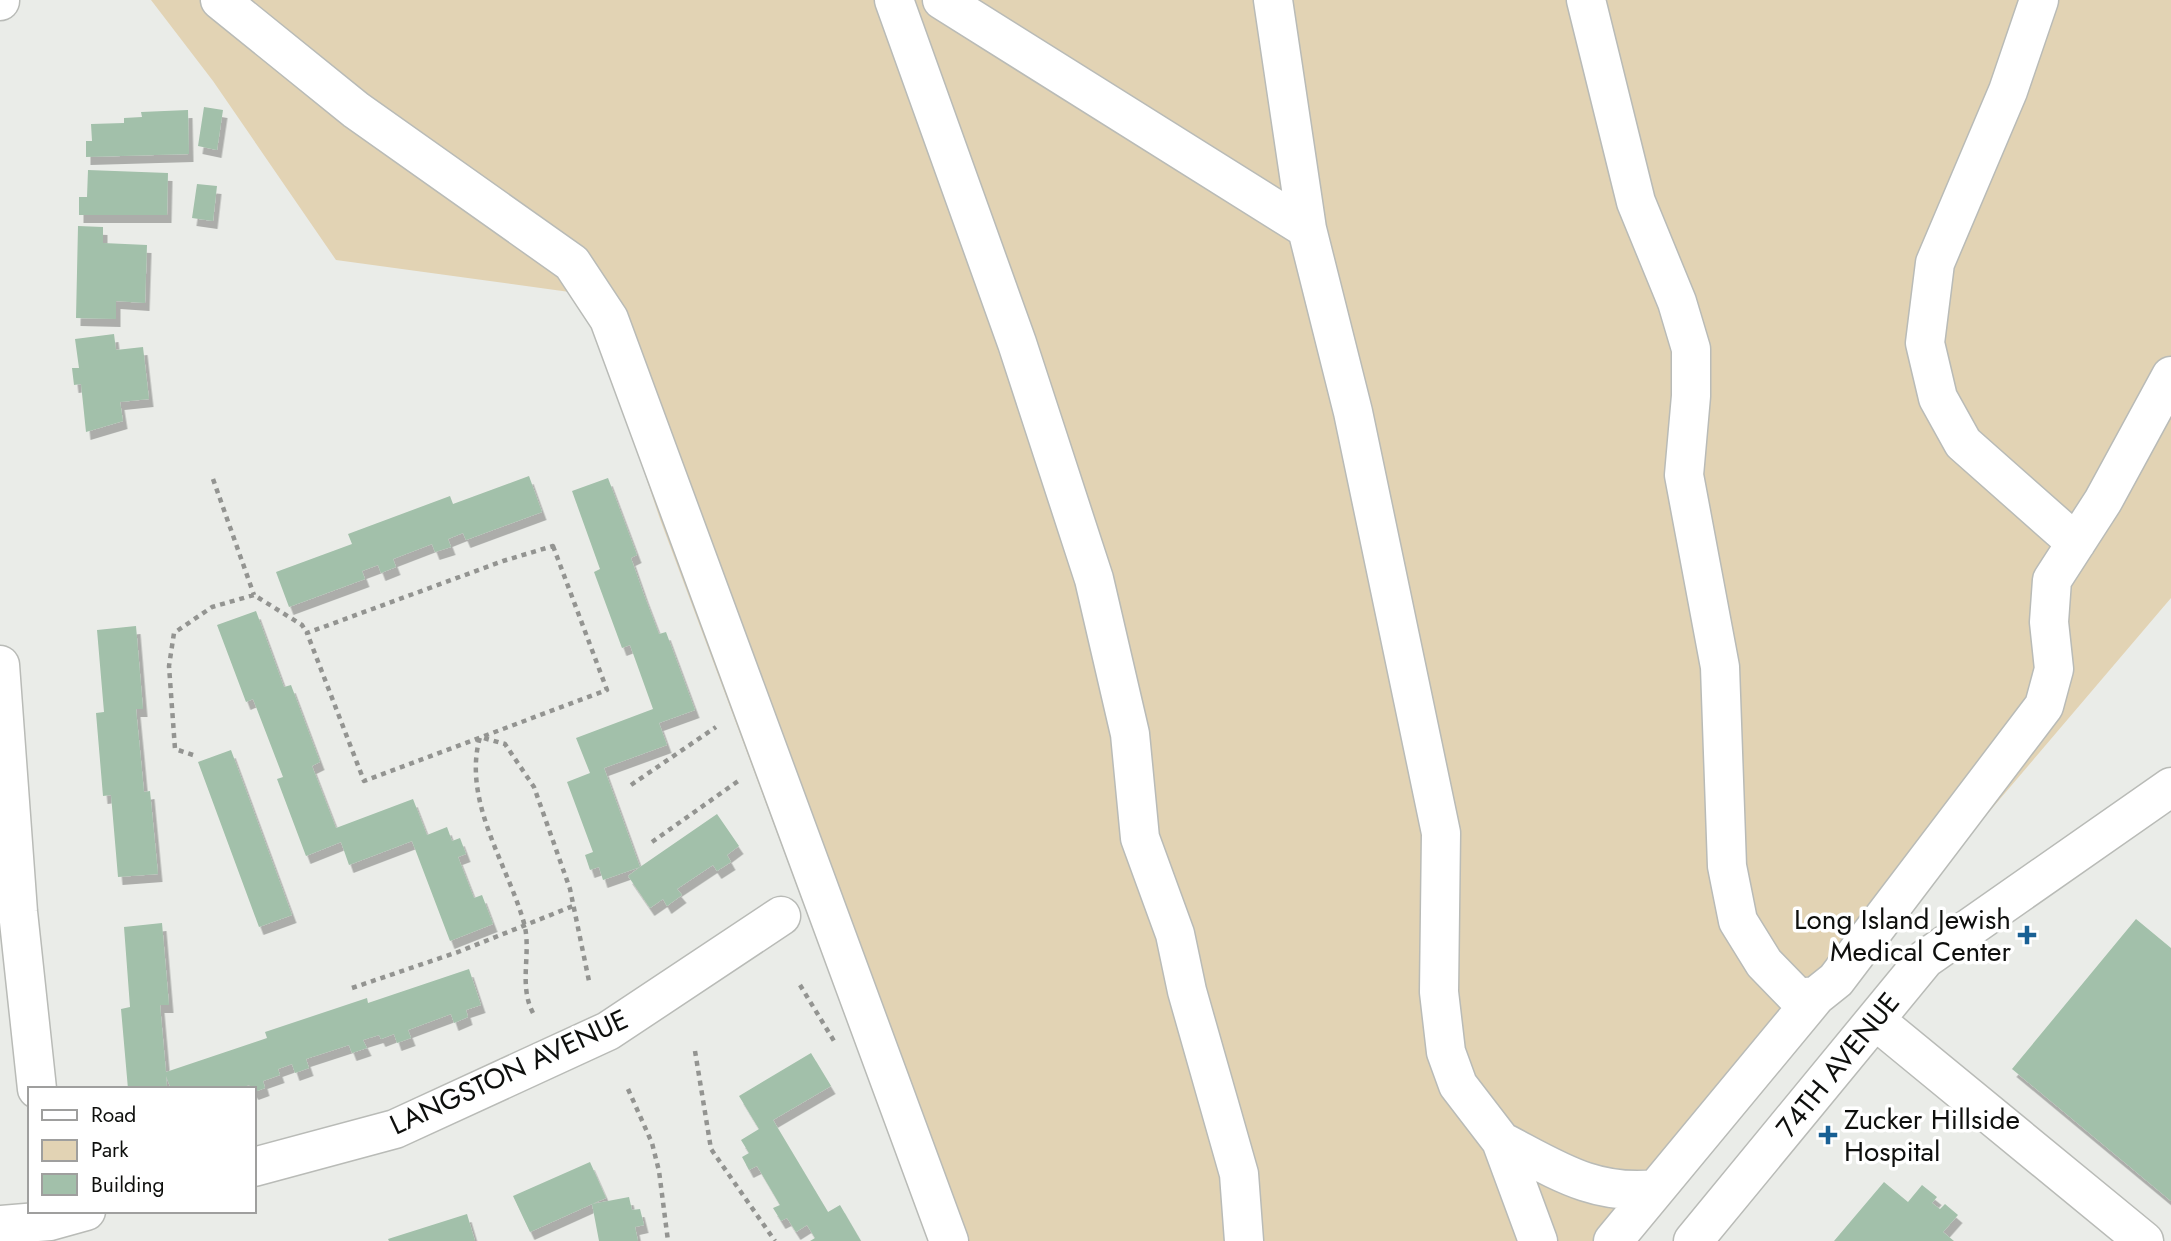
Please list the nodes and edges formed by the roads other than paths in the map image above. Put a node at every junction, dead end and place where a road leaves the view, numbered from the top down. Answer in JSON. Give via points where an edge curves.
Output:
{"nodes":[{"id":1,"x":220,"y":0,"type":"edge"},
{"id":2,"x":894,"y":0,"type":"edge"},
{"id":3,"x":942,"y":0,"type":"edge"},
{"id":4,"x":1273,"y":0,"type":"edge"},
{"id":5,"x":1586,"y":0,"type":"edge"},
{"id":6,"x":2039,"y":0,"type":"edge"},
{"id":7,"x":1307,"y":229,"type":"junction"},
{"id":8,"x":2171,"y":376,"type":"edge"},
{"id":9,"x":2076,"y":543,"type":"junction"},
{"id":10,"x":0,"y":665,"type":"edge"},
{"id":11,"x":2171,"y":787,"type":"edge"},
{"id":12,"x":781,"y":916,"type":"dead end"},
{"id":13,"x":1816,"y":996,"type":"junction"},
{"id":14,"x":1875,"y":1020,"type":"junction"},
{"id":15,"x":37,"y":1087,"type":"edge"},
{"id":16,"x":1501,"y":1141,"type":"junction"},
{"id":17,"x":256,"y":1166,"type":"edge"},
{"id":18,"x":1656,"y":1189,"type":"junction"},
{"id":19,"x":59,"y":1221,"type":"edge"},
{"id":20,"x":0,"y":1225,"type":"edge"},
{"id":21,"x":949,"y":1241,"type":"edge"},
{"id":22,"x":1244,"y":1241,"type":"edge"},
{"id":23,"x":1538,"y":1241,"type":"edge"},
{"id":24,"x":1613,"y":1241,"type":"edge"},
{"id":25,"x":1693,"y":1241,"type":"edge"},
{"id":26,"x":2144,"y":1241,"type":"edge"}],
"edges":[{"from":1,"to":21,"type":"street","via":[[356,110],[572,262],[609,319]]},
{"from":2,"to":22,"type":"street","via":[[1017,343],[1094,579],[1130,734],[1140,838],[1175,934],[1239,1174]]},
{"from":3,"to":7,"type":"street"},
{"from":4,"to":7,"type":"street"},
{"from":5,"to":13,"type":"street","via":[[1636,202],[1691,349],[1684,475],[1720,667],[1727,866],[1738,921],[1764,963],[1798,998]]},
{"from":6,"to":9,"type":"street","via":[[2008,91],[1935,262],[1925,343],[1938,398],[1963,443]]},
{"from":7,"to":16,"type":"street","via":[[1353,412],[1441,832],[1439,992],[1446,1052],[1458,1085]]},
{"from":8,"to":9,"type":"street"},
{"from":9,"to":13,"type":"street","via":[[2052,580],[2049,622],[2054,669],[2044,706],[1836,980]]},
{"from":10,"to":15,"type":"street","via":[[18,912]]},
{"from":11,"to":14,"type":"street","name":"74TH AVENUE","via":[[1925,959]]},
{"from":12,"to":17,"type":"street","name":"LANGSTON AVENUE","via":[[608,1031],[395,1129]]},
{"from":13,"to":18,"type":"street"},
{"from":14,"to":25,"type":"street","name":"74TH AVENUE"},
{"from":14,"to":26,"type":"street"},
{"from":16,"to":18,"type":"street","via":[[1587,1184],[1625,1192]]},
{"from":16,"to":23,"type":"street"},
{"from":18,"to":24,"type":"street"},
{"from":19,"to":20,"type":"street"}]}
